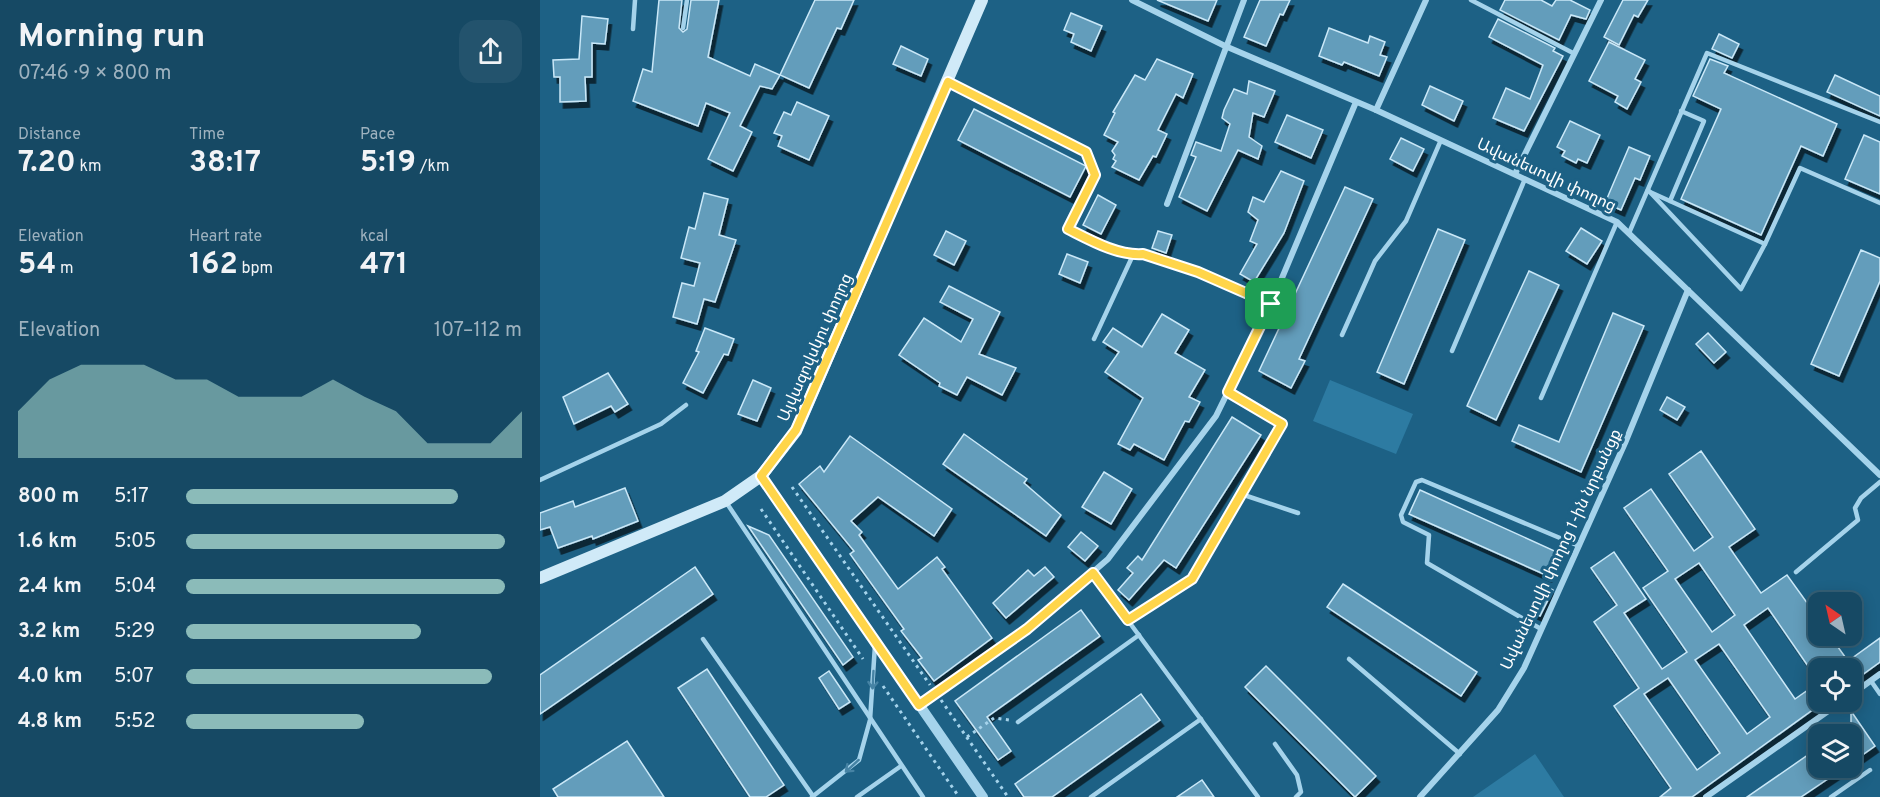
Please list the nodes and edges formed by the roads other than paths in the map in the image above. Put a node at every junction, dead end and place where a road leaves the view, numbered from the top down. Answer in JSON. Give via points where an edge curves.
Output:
{"nodes":[{"id":1,"x":635,"y":0,"type":"edge"},
{"id":2,"x":687,"y":0,"type":"edge"},
{"id":3,"x":982,"y":0,"type":"edge"},
{"id":4,"x":1132,"y":0,"type":"edge"},
{"id":5,"x":1244,"y":0,"type":"edge"},
{"id":6,"x":1426,"y":0,"type":"edge"},
{"id":7,"x":1471,"y":0,"type":"edge"},
{"id":8,"x":1601,"y":0,"type":"edge"},
{"id":9,"x":683,"y":28,"type":"dead end"},
{"id":10,"x":633,"y":29,"type":"dead end"},
{"id":11,"x":1225,"y":45,"type":"junction"},
{"id":12,"x":1573,"y":53,"type":"junction"},
{"id":13,"x":948,"y":82,"type":"junction"},
{"id":14,"x":1356,"y":102,"type":"junction"},
{"id":15,"x":1376,"y":110,"type":"junction"},
{"id":16,"x":1681,"y":111,"type":"junction"},
{"id":17,"x":1880,"y":122,"type":"edge"},
{"id":18,"x":1441,"y":140,"type":"junction"},
{"id":19,"x":1515,"y":174,"type":"junction"},
{"id":20,"x":1525,"y":179,"type":"junction"},
{"id":21,"x":1648,"y":190,"type":"junction"},
{"id":22,"x":1670,"y":201,"type":"junction"},
{"id":23,"x":1880,"y":203,"type":"edge"},
{"id":24,"x":1167,"y":204,"type":"dead end"},
{"id":25,"x":1617,"y":222,"type":"junction"},
{"id":26,"x":1629,"y":233,"type":"junction"},
{"id":27,"x":1765,"y":244,"type":"junction"},
{"id":28,"x":1133,"y":255,"type":"junction"},
{"id":29,"x":1688,"y":290,"type":"junction"},
{"id":30,"x":1271,"y":304,"type":"junction"},
{"id":31,"x":1342,"y":335,"type":"dead end"},
{"id":32,"x":1094,"y":339,"type":"dead end"},
{"id":33,"x":1452,"y":351,"type":"dead end"},
{"id":34,"x":1228,"y":392,"type":"junction"},
{"id":35,"x":1540,"y":398,"type":"dead end"},
{"id":36,"x":686,"y":405,"type":"dead end"},
{"id":37,"x":1880,"y":475,"type":"edge"},
{"id":38,"x":761,"y":476,"type":"junction"},
{"id":39,"x":540,"y":480,"type":"edge"},
{"id":40,"x":1880,"y":482,"type":"edge"},
{"id":41,"x":1241,"y":494,"type":"junction"},
{"id":42,"x":725,"y":501,"type":"junction"},
{"id":43,"x":1298,"y":513,"type":"dead end"},
{"id":44,"x":1579,"y":546,"type":"junction"},
{"id":45,"x":1796,"y":572,"type":"dead end"},
{"id":46,"x":1093,"y":573,"type":"junction"},
{"id":47,"x":540,"y":578,"type":"edge"},
{"id":48,"x":1128,"y":620,"type":"junction"},
{"id":49,"x":1541,"y":629,"type":"junction"},
{"id":50,"x":1138,"y":635,"type":"junction"},
{"id":51,"x":703,"y":639,"type":"dead end"},
{"id":52,"x":875,"y":640,"type":"junction"},
{"id":53,"x":1349,"y":659,"type":"dead end"},
{"id":54,"x":1880,"y":674,"type":"edge"},
{"id":55,"x":1871,"y":681,"type":"junction"},
{"id":56,"x":1862,"y":687,"type":"edge"},
{"id":57,"x":1880,"y":694,"type":"edge"},
{"id":58,"x":919,"y":705,"type":"junction"},
{"id":59,"x":1827,"y":712,"type":"edge"},
{"id":60,"x":1200,"y":719,"type":"junction"},
{"id":61,"x":870,"y":720,"type":"junction"},
{"id":62,"x":1018,"y":722,"type":"road end"},
{"id":63,"x":1275,"y":744,"type":"dead end"},
{"id":64,"x":1460,"y":754,"type":"junction"},
{"id":65,"x":901,"y":766,"type":"junction"},
{"id":66,"x":1870,"y":770,"type":"dead end"},
{"id":67,"x":812,"y":796,"type":"edge"},
{"id":68,"x":857,"y":797,"type":"edge"},
{"id":69,"x":923,"y":797,"type":"edge"},
{"id":70,"x":983,"y":797,"type":"edge"},
{"id":71,"x":1091,"y":797,"type":"edge"},
{"id":72,"x":1258,"y":797,"type":"edge"},
{"id":73,"x":1296,"y":797,"type":"edge"},
{"id":74,"x":1420,"y":797,"type":"edge"},
{"id":75,"x":1706,"y":797,"type":"edge"},
{"id":76,"x":1831,"y":797,"type":"edge"}],
"edges":[{"from":1,"to":10,"type":"lane"},
{"from":2,"to":9,"type":"lane"},
{"from":3,"to":13,"type":"main road","name":"Այվազովսկու փողոց"},
{"from":4,"to":11,"type":"street","name":"Ավանեսովի փողոց"},
{"from":5,"to":11,"type":"street"},
{"from":6,"to":15,"type":"street"},
{"from":7,"to":12,"type":"lane"},
{"from":8,"to":12,"type":"street"},
{"from":11,"to":14,"type":"street","name":"Ավանեսովի փողոց"},
{"from":11,"to":24,"type":"street"},
{"from":12,"to":19,"type":"street"},
{"from":13,"to":28,"type":"lane","via":[[1086,152],[1095,175],[1068,229]]},
{"from":13,"to":38,"type":"main road","name":"Այվազովսկու փողոց","via":[[796,430]]},
{"from":14,"to":15,"type":"street","name":"Ավանեսովի փողոց"},
{"from":14,"to":30,"type":"street"},
{"from":15,"to":18,"type":"street","name":"Ավանեսովի փողոց"},
{"from":16,"to":17,"type":"lane","via":[[1707,53]]},
{"from":16,"to":21,"type":"lane"},
{"from":16,"to":22,"type":"lane","via":[[1704,121]]},
{"from":18,"to":19,"type":"street","name":"Ավանեսովի փողոց"},
{"from":18,"to":31,"type":"lane","via":[[1406,220],[1375,261]]},
{"from":19,"to":20,"type":"street","name":"Ավանեսովի փողոց"},
{"from":20,"to":25,"type":"street","name":"Ավանեսովի փողոց"},
{"from":20,"to":33,"type":"lane"},
{"from":21,"to":22,"type":"lane"},
{"from":21,"to":26,"type":"lane"},
{"from":21,"to":27,"type":"lane","via":[[1741,289]]},
{"from":22,"to":27,"type":"lane"},
{"from":23,"to":27,"type":"lane","via":[[1800,168]]},
{"from":25,"to":26,"type":"street","name":"Ավանեսովի փողոց"},
{"from":25,"to":35,"type":"lane"},
{"from":26,"to":29,"type":"street","name":"Ավանեսովի փողոց"},
{"from":28,"to":30,"type":"lane","via":[[1143,254],[1198,272]]},
{"from":28,"to":32,"type":"lane"},
{"from":29,"to":37,"type":"street","name":"Ավանեսովի փողոց"},
{"from":29,"to":44,"type":"street","name":"Ավանեսովի փողոց 1-ին նրբանցք"},
{"from":30,"to":34,"type":"street"},
{"from":34,"to":41,"type":"lane","via":[[1282,424]]},
{"from":34,"to":46,"type":"street","via":[[1216,416],[1108,559]]},
{"from":36,"to":39,"type":"lane","via":[[661,424]]},
{"from":38,"to":42,"type":"main road","name":"Այվազովսկու փողոց"},
{"from":38,"to":52,"type":"street"},
{"from":40,"to":45,"type":"lane","via":[[1855,508],[1858,520]]},
{"from":41,"to":43,"type":"lane"},
{"from":41,"to":48,"type":"lane","via":[[1192,579]]},
{"from":42,"to":47,"type":"main road","name":"Այվազովսկու փողոց"},
{"from":42,"to":61,"type":"lane"},
{"from":44,"to":49,"type":"street","name":"Ավանեսովի փողոց 1-ին նրբանցք"},
{"from":44,"to":49,"type":"lane","via":[[1422,480],[1416,482],[1401,515],[1403,522],[1429,535],[1428,563]]},
{"from":46,"to":48,"type":"lane"},
{"from":46,"to":58,"type":"street","via":[[1027,629]]},
{"from":48,"to":50,"type":"lane"},
{"from":49,"to":64,"type":"street","name":"Ավանեսովի փողոց 1-ին նրբանցք","via":[[1524,668],[1498,710]]},
{"from":50,"to":60,"type":"lane"},
{"from":50,"to":62,"type":"lane"},
{"from":51,"to":67,"type":"lane"},
{"from":52,"to":58,"type":"street"},
{"from":52,"to":61,"type":"lane","one_way":true},
{"from":53,"to":64,"type":"lane"},
{"from":54,"to":55,"type":"street"},
{"from":55,"to":56,"type":"street"},
{"from":55,"to":57,"type":"lane"},
{"from":58,"to":70,"type":"street"},
{"from":59,"to":75,"type":"street"},
{"from":60,"to":71,"type":"lane"},
{"from":60,"to":72,"type":"lane"},
{"from":61,"to":65,"type":"lane"},
{"from":61,"to":67,"type":"lane","one_way":true,"via":[[859,760]]},
{"from":63,"to":73,"type":"lane","via":[[1297,775],[1302,792]]},
{"from":64,"to":74,"type":"street","name":"Ավանեսովի փողոց 1-ին նրբանցք"},
{"from":65,"to":68,"type":"lane"},
{"from":65,"to":69,"type":"lane"},
{"from":66,"to":76,"type":"lane"}]}
